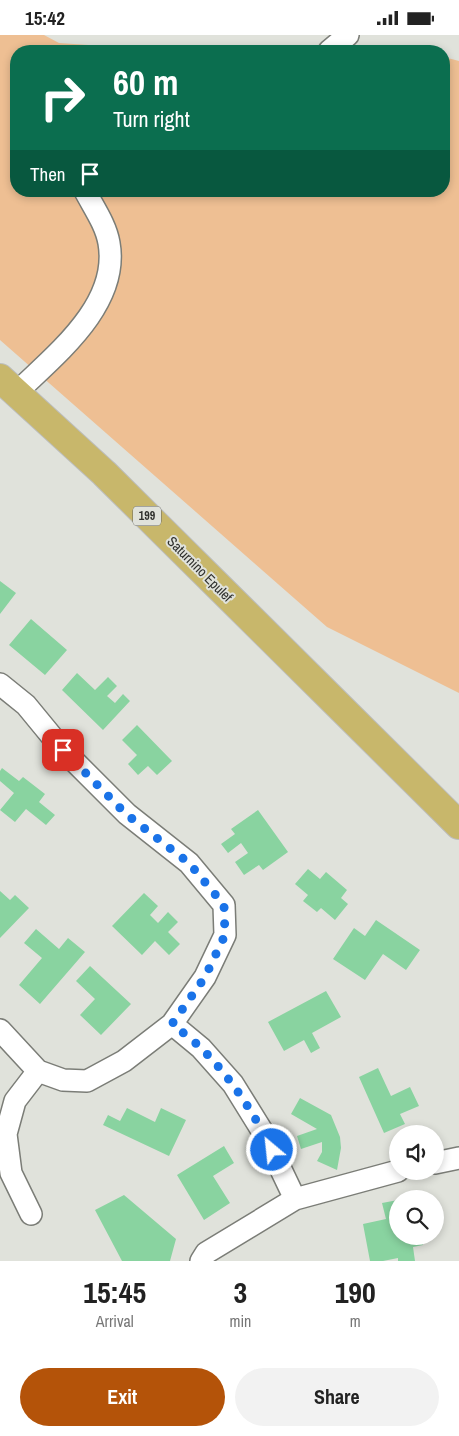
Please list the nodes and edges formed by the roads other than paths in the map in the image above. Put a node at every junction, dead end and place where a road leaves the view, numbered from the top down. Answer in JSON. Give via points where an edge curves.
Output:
{"nodes":[{"id":1,"x":348,"y":35,"type":"edge"},
{"id":2,"x":337,"y":45,"type":"edge"},
{"id":3,"x":88,"y":197,"type":"edge"},
{"id":4,"x":8,"y":385,"type":"edge"},
{"id":5,"x":290,"y":658,"type":"junction"},
{"id":6,"x":0,"y":684,"type":"edge"},
{"id":7,"x":459,"y":809,"type":"edge"},
{"id":8,"x":459,"y":825,"type":"edge"},
{"id":9,"x":172,"y":1024,"type":"junction"},
{"id":10,"x":0,"y":1030,"type":"edge"},
{"id":11,"x":38,"y":1071,"type":"junction"},
{"id":12,"x":459,"y":1158,"type":"edge"},
{"id":13,"x":444,"y":1161,"type":"edge"},
{"id":14,"x":389,"y":1173,"type":"edge"},
{"id":15,"x":296,"y":1199,"type":"junction"},
{"id":16,"x":31,"y":1214,"type":"dead end"},
{"id":17,"x":201,"y":1261,"type":"edge"}],
"edges":[{"from":1,"to":2,"type":"street"},
{"from":3,"to":4,"type":"street","via":[[106,229],[109,242],[110,267],[105,290],[74,336]]},
{"from":4,"to":5,"type":"main road","name":"Saturnino Epulef","number":"199","via":[[104,473]]},
{"from":5,"to":7,"type":"main road","name":"Saturnino Epulef","number":"199"},
{"from":5,"to":8,"type":"main road","name":"Saturnino Epulef","number":"199"},
{"from":6,"to":9,"type":"street","via":[[26,705],[63,750],[126,814],[189,863],[224,905],[225,935],[205,977]]},
{"from":9,"to":11,"type":"street","via":[[124,1061],[87,1081],[63,1080]]},
{"from":9,"to":15,"type":"street","via":[[201,1048],[234,1085],[264,1134]]},
{"from":10,"to":11,"type":"street"},
{"from":11,"to":16,"type":"street","via":[[15,1101],[6,1134],[10,1173]]},
{"from":12,"to":13,"type":"street"},
{"from":14,"to":15,"type":"street"},
{"from":15,"to":17,"type":"street","via":[[206,1253]]}]}
